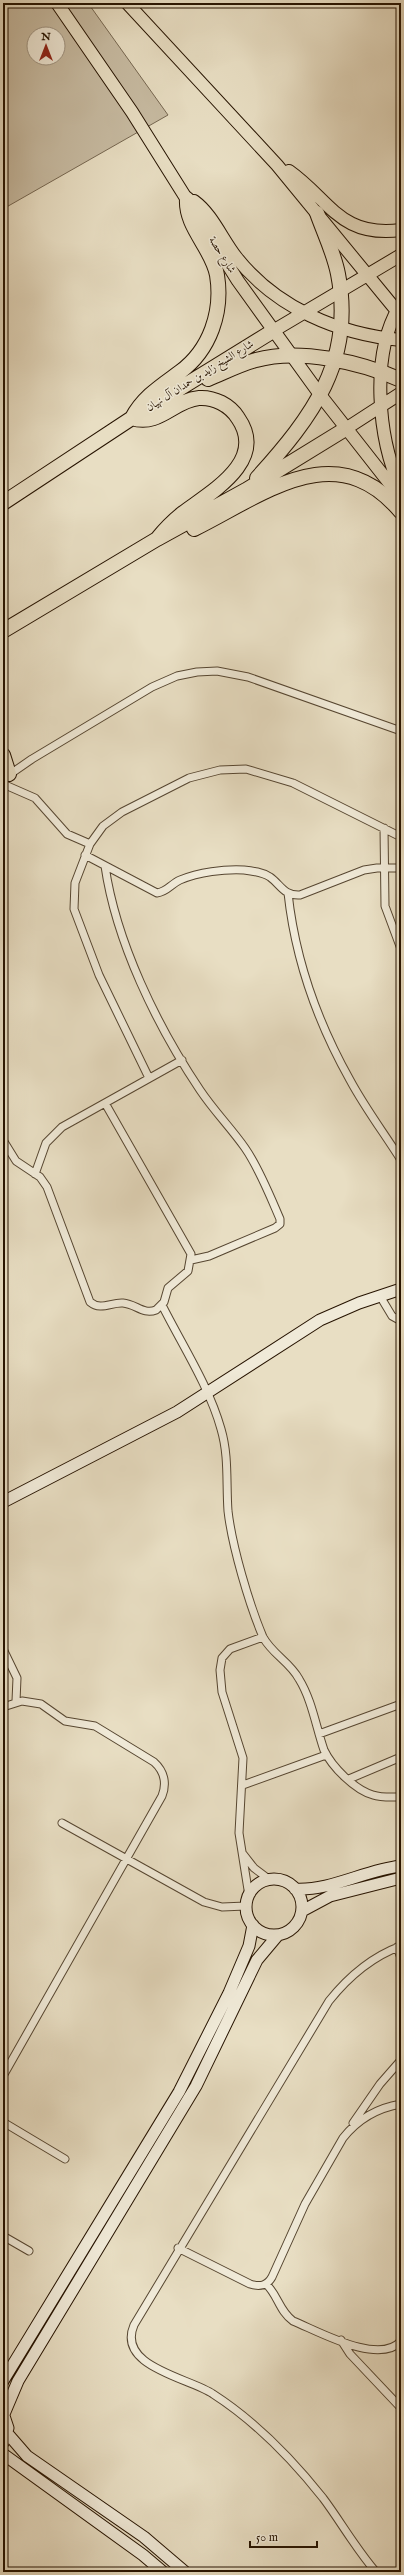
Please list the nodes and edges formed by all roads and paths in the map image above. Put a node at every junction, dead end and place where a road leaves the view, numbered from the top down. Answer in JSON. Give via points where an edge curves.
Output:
{"nodes":[{"id":1,"x":57,"y":3,"type":"edge"},
{"id":2,"x":127,"y":3,"type":"edge"},
{"id":3,"x":278,"y":165,"type":"junction"},
{"id":4,"x":187,"y":199,"type":"junction"},
{"id":5,"x":316,"y":213,"type":"junction"},
{"id":6,"x":401,"y":230,"type":"edge"},
{"id":7,"x":401,"y":255,"type":"edge"},
{"id":8,"x":367,"y":275,"type":"junction"},
{"id":9,"x":340,"y":291,"type":"junction"},
{"id":10,"x":400,"y":311,"type":"edge"},
{"id":11,"x":304,"y":312,"type":"junction"},
{"id":12,"x":340,"y":329,"type":"junction"},
{"id":13,"x":273,"y":331,"type":"junction"},
{"id":14,"x":388,"y":338,"type":"junction"},
{"id":15,"x":401,"y":340,"type":"edge"},
{"id":16,"x":292,"y":356,"type":"junction"},
{"id":17,"x":335,"y":360,"type":"junction"},
{"id":18,"x":382,"y":371,"type":"junction"},
{"id":19,"x":401,"y":380,"type":"edge"},
{"id":20,"x":172,"y":393,"type":"junction"},
{"id":21,"x":401,"y":393,"type":"edge"},
{"id":22,"x":321,"y":396,"type":"junction"},
{"id":23,"x":381,"y":405,"type":"junction"},
{"id":24,"x":132,"y":418,"type":"junction"},
{"id":25,"x":347,"y":428,"type":"junction"},
{"id":26,"x":401,"y":489,"type":"edge"},
{"id":27,"x":246,"y":490,"type":"junction"},
{"id":28,"x":401,"y":498,"type":"edge"},
{"id":29,"x":3,"y":503,"type":"edge"},
{"id":30,"x":401,"y":512,"type":"edge"},
{"id":31,"x":157,"y":539,"type":"junction"},
{"id":32,"x":3,"y":631,"type":"edge"},
{"id":33,"x":401,"y":732,"type":"edge"},
{"id":34,"x":3,"y":755,"type":"edge"},
{"id":35,"x":5,"y":779,"type":"edge"},
{"id":36,"x":384,"y":828,"type":"junction"},
{"id":37,"x":401,"y":837,"type":"edge"},
{"id":38,"x":90,"y":844,"type":"junction"},
{"id":39,"x":85,"y":855,"type":"junction"},
{"id":40,"x":105,"y":866,"type":"junction"},
{"id":41,"x":384,"y":867,"type":"junction"},
{"id":42,"x":401,"y":868,"type":"edge"},
{"id":43,"x":288,"y":893,"type":"junction"},
{"id":44,"x":401,"y":949,"type":"edge"},
{"id":45,"x":182,"y":1060,"type":"junction"},
{"id":46,"x":149,"y":1078,"type":"junction"},
{"id":47,"x":105,"y":1103,"type":"junction"},
{"id":48,"x":3,"y":1140,"type":"edge"},
{"id":49,"x":401,"y":1160,"type":"edge"},
{"id":50,"x":35,"y":1174,"type":"junction"},
{"id":51,"x":191,"y":1260,"type":"junction"},
{"id":52,"x":401,"y":1289,"type":"edge"},
{"id":53,"x":380,"y":1296,"type":"junction"},
{"id":54,"x":162,"y":1305,"type":"junction"},
{"id":55,"x":401,"y":1321,"type":"edge"},
{"id":56,"x":207,"y":1393,"type":"junction"},
{"id":57,"x":3,"y":1502,"type":"edge"},
{"id":58,"x":263,"y":1637,"type":"junction"},
{"id":59,"x":3,"y":1649,"type":"edge"},
{"id":60,"x":16,"y":1701,"type":"junction"},
{"id":61,"x":401,"y":1704,"type":"edge"},
{"id":62,"x":3,"y":1707,"type":"edge"},
{"id":63,"x":319,"y":1734,"type":"junction"},
{"id":64,"x":326,"y":1755,"type":"junction"},
{"id":65,"x":401,"y":1757,"type":"edge"},
{"id":66,"x":349,"y":1779,"type":"junction"},
{"id":67,"x":242,"y":1785,"type":"junction"},
{"id":68,"x":401,"y":1797,"type":"edge"},
{"id":69,"x":62,"y":1823,"type":"dead end"},
{"id":70,"x":242,"y":1852,"type":"junction"},
{"id":71,"x":127,"y":1859,"type":"junction"},
{"id":72,"x":401,"y":1866,"type":"edge"},
{"id":73,"x":401,"y":1878,"type":"edge"},
{"id":74,"x":270,"y":1880,"type":"junction"},
{"id":75,"x":295,"y":1889,"type":"junction"},
{"id":76,"x":248,"y":1901,"type":"junction"},
{"id":77,"x":302,"y":1911,"type":"junction"},
{"id":78,"x":253,"y":1925,"type":"junction"},
{"id":79,"x":278,"y":1935,"type":"junction"},
{"id":80,"x":399,"y":1946,"type":"edge"},
{"id":81,"x":401,"y":1958,"type":"edge"},
{"id":82,"x":401,"y":2060,"type":"edge"},
{"id":83,"x":3,"y":2076,"type":"edge"},
{"id":84,"x":401,"y":2104,"type":"edge"},
{"id":85,"x":3,"y":2122,"type":"edge"},
{"id":86,"x":350,"y":2129,"type":"junction"},
{"id":87,"x":65,"y":2159,"type":"dead end"},
{"id":88,"x":3,"y":2236,"type":"edge"},
{"id":89,"x":178,"y":2248,"type":"junction"},
{"id":90,"x":29,"y":2251,"type":"dead end"},
{"id":91,"x":266,"y":2284,"type":"junction"},
{"id":92,"x":341,"y":2340,"type":"junction"},
{"id":93,"x":401,"y":2341,"type":"edge"},
{"id":94,"x":3,"y":2381,"type":"edge"},
{"id":95,"x":401,"y":2408,"type":"edge"},
{"id":96,"x":3,"y":2414,"type":"edge"},
{"id":97,"x":5,"y":2438,"type":"edge"},
{"id":98,"x":3,"y":2454,"type":"edge"},
{"id":99,"x":163,"y":2572,"type":"edge"},
{"id":100,"x":185,"y":2572,"type":"edge"},
{"id":101,"x":376,"y":2572,"type":"edge"}],
"edges":[{"from":1,"to":4,"type":"main road","name":"شارع حصة","via":[[132,112]]},
{"from":2,"to":3,"type":"main road"},
{"from":3,"to":5,"type":"main road"},
{"from":3,"to":6,"type":"main road","via":[[298,177],[346,222],[371,230]]},
{"from":4,"to":11,"type":"main road","via":[[200,206],[235,256],[255,278],[279,298]]},
{"from":4,"to":13,"type":"main road","name":"شارع حصة","via":[[238,281]]},
{"from":4,"to":24,"type":"highway","via":[[188,214],[211,255],[216,274],[218,289],[215,318],[201,353],[149,395]]},
{"from":5,"to":8,"type":"main road"},
{"from":5,"to":9,"type":"highway","via":[[332,254]]},
{"from":7,"to":8,"type":"main road","name":"شارع الشيخ زايد بن حمدان آل نهيان"},
{"from":8,"to":9,"type":"main road","name":"شارع الشيخ زايد بن حمدان آل نهيان"},
{"from":8,"to":10,"type":"main road"},
{"from":9,"to":11,"type":"main road","name":"شارع الشيخ زايد بن حمدان آل نهيان"},
{"from":9,"to":12,"type":"highway"},
{"from":10,"to":14,"type":"main road"},
{"from":11,"to":12,"type":"main road"},
{"from":11,"to":13,"type":"main road","name":"شارع الشيخ زايد بن حمدان آل نهيان"},
{"from":12,"to":14,"type":"main road"},
{"from":12,"to":17,"type":"highway"},
{"from":13,"to":16,"type":"main road","name":"شارع حصة"},
{"from":13,"to":20,"type":"highway","name":"شارع الشيخ زايد بن حمدان آل نهيان"},
{"from":14,"to":15,"type":"main road"},
{"from":14,"to":18,"type":"main road"},
{"from":16,"to":17,"type":"highway"},
{"from":16,"to":20,"type":"highway","via":[[256,360]]},
{"from":16,"to":22,"type":"main road","name":"شارع حصة"},
{"from":17,"to":18,"type":"highway"},
{"from":17,"to":22,"type":"highway"},
{"from":18,"to":19,"type":"highway"},
{"from":18,"to":23,"type":"main road"},
{"from":20,"to":24,"type":"highway","name":"شارع الشيخ زايد بن حمدان آل نهيان"},
{"from":21,"to":23,"type":"main road"},
{"from":22,"to":25,"type":"main road","name":"شارع حصة"},
{"from":22,"to":27,"type":"highway","via":[[298,432]]},
{"from":23,"to":25,"type":"main road"},
{"from":23,"to":26,"type":"main road","via":[[385,443]]},
{"from":24,"to":29,"type":"highway","name":"شارع الشيخ زايد بن حمدان آل نهيان"},
{"from":24,"to":31,"type":"highway","via":[[154,419],[188,400],[205,399],[222,403],[231,410],[244,428],[245,451],[236,471],[173,521]]},
{"from":25,"to":27,"type":"highway"},
{"from":25,"to":28,"type":"main road","name":"شارع حصة"},
{"from":27,"to":31,"type":"highway"},
{"from":30,"to":31,"type":"highway","via":[[382,492],[359,479],[317,474],[285,482],[187,532],[172,538]]},
{"from":31,"to":32,"type":"highway"},
{"from":33,"to":35,"type":"street","via":[[248,677],[228,672],[197,672],[160,683]]},
{"from":34,"to":35,"type":"highway"},
{"from":35,"to":38,"type":"street","via":[[35,798],[64,831]]},
{"from":36,"to":37,"type":"street"},
{"from":36,"to":38,"type":"street","via":[[282,778],[246,769],[226,769],[189,778],[122,812],[104,826]]},
{"from":36,"to":41,"type":"street"},
{"from":38,"to":39,"type":"street"},
{"from":39,"to":40,"type":"street"},
{"from":39,"to":46,"type":"street","via":[[73,889],[75,916],[115,1010]]},
{"from":40,"to":43,"type":"street","via":[[156,892],[165,891],[174,883],[187,878],[234,870],[265,874]]},
{"from":40,"to":45,"type":"street","via":[[121,936],[142,984]]},
{"from":41,"to":42,"type":"street"},
{"from":41,"to":43,"type":"street","via":[[364,870],[304,894]]},
{"from":41,"to":44,"type":"street","via":[[386,912]]},
{"from":43,"to":49,"type":"street","via":[[301,961],[324,1026],[349,1080]]},
{"from":45,"to":46,"type":"street"},
{"from":45,"to":51,"type":"street","via":[[209,1103],[246,1149],[280,1221],[276,1228],[209,1256]]},
{"from":46,"to":47,"type":"street"},
{"from":47,"to":50,"type":"street","via":[[67,1124],[51,1137],[42,1150]]},
{"from":47,"to":51,"type":"street","via":[[188,1248]]},
{"from":48,"to":50,"type":"street","via":[[16,1162]]},
{"from":50,"to":54,"type":"street","via":[[50,1192],[90,1302],[99,1306],[128,1304],[149,1312]]},
{"from":51,"to":54,"type":"street","via":[[186,1274],[166,1291]]},
{"from":52,"to":53,"type":"street"},
{"from":53,"to":55,"type":"street","via":[[392,1316]]},
{"from":53,"to":56,"type":"street","via":[[320,1320]]},
{"from":54,"to":56,"type":"street"},
{"from":56,"to":57,"type":"street","via":[[157,1423]]},
{"from":56,"to":58,"type":"street","via":[[219,1422],[226,1449],[228,1511],[233,1540]]},
{"from":58,"to":63,"type":"street","via":[[270,1649],[291,1667],[300,1679]]},
{"from":58,"to":67,"type":"street","via":[[235,1646],[225,1653],[220,1664],[222,1692],[241,1748]]},
{"from":59,"to":60,"type":"street","via":[[15,1671]]},
{"from":60,"to":62,"type":"street"},
{"from":60,"to":71,"type":"street","via":[[35,1702],[65,1721],[95,1726],[154,1762],[161,1770],[165,1780],[164,1791]]},
{"from":61,"to":63,"type":"street"},
{"from":63,"to":64,"type":"street"},
{"from":64,"to":66,"type":"street"},
{"from":64,"to":67,"type":"street"},
{"from":65,"to":66,"type":"street"},
{"from":66,"to":68,"type":"street","via":[[373,1795]]},
{"from":67,"to":70,"type":"street","via":[[238,1822]]},
{"from":69,"to":71,"type":"street"},
{"from":70,"to":74,"type":"street","via":[[254,1868]]},
{"from":70,"to":76,"type":"street"},
{"from":71,"to":76,"type":"street","via":[[204,1902],[222,1907]]},
{"from":71,"to":83,"type":"street"},
{"from":72,"to":75,"type":"street","via":[[318,1888]]},
{"from":73,"to":77,"type":"street","via":[[330,1896]]},
{"from":74,"to":75,"type":"street","via":[[286,1882]]},
{"from":74,"to":76,"type":"street","via":[[257,1885]]},
{"from":75,"to":77,"type":"street","via":[[301,1899]]},
{"from":76,"to":78,"type":"street","via":[[248,1918]]},
{"from":77,"to":79,"type":"street","via":[[294,1927]]},
{"from":78,"to":79,"type":"street","via":[[266,1934]]},
{"from":78,"to":94,"type":"street","via":[[249,1946],[242,1962],[213,2027],[179,2092]]},
{"from":79,"to":96,"type":"street","via":[[257,1960],[196,2086],[18,2381]]},
{"from":80,"to":81,"type":"street"},
{"from":80,"to":89,"type":"street","via":[[374,1958],[353,1974],[329,2001]]},
{"from":82,"to":86,"type":"street","via":[[376,2089]]},
{"from":84,"to":86,"type":"street","via":[[377,2110]]},
{"from":85,"to":87,"type":"street"},
{"from":86,"to":91,"type":"street","via":[[308,2198],[280,2254],[272,2277]]},
{"from":88,"to":90,"type":"street"},
{"from":89,"to":91,"type":"street","via":[[250,2284]]},
{"from":89,"to":101,"type":"street","via":[[134,2324],[131,2340],[134,2351],[167,2375],[195,2384],[214,2394],[263,2434],[322,2498]]},
{"from":91,"to":92,"type":"street","via":[[289,2318]]},
{"from":92,"to":93,"type":"street","via":[[379,2351],[389,2350]]},
{"from":92,"to":95,"type":"street","via":[[350,2354]]},
{"from":96,"to":97,"type":"street"},
{"from":97,"to":100,"type":"street","via":[[144,2537]]},
{"from":98,"to":99,"type":"street"}]}
